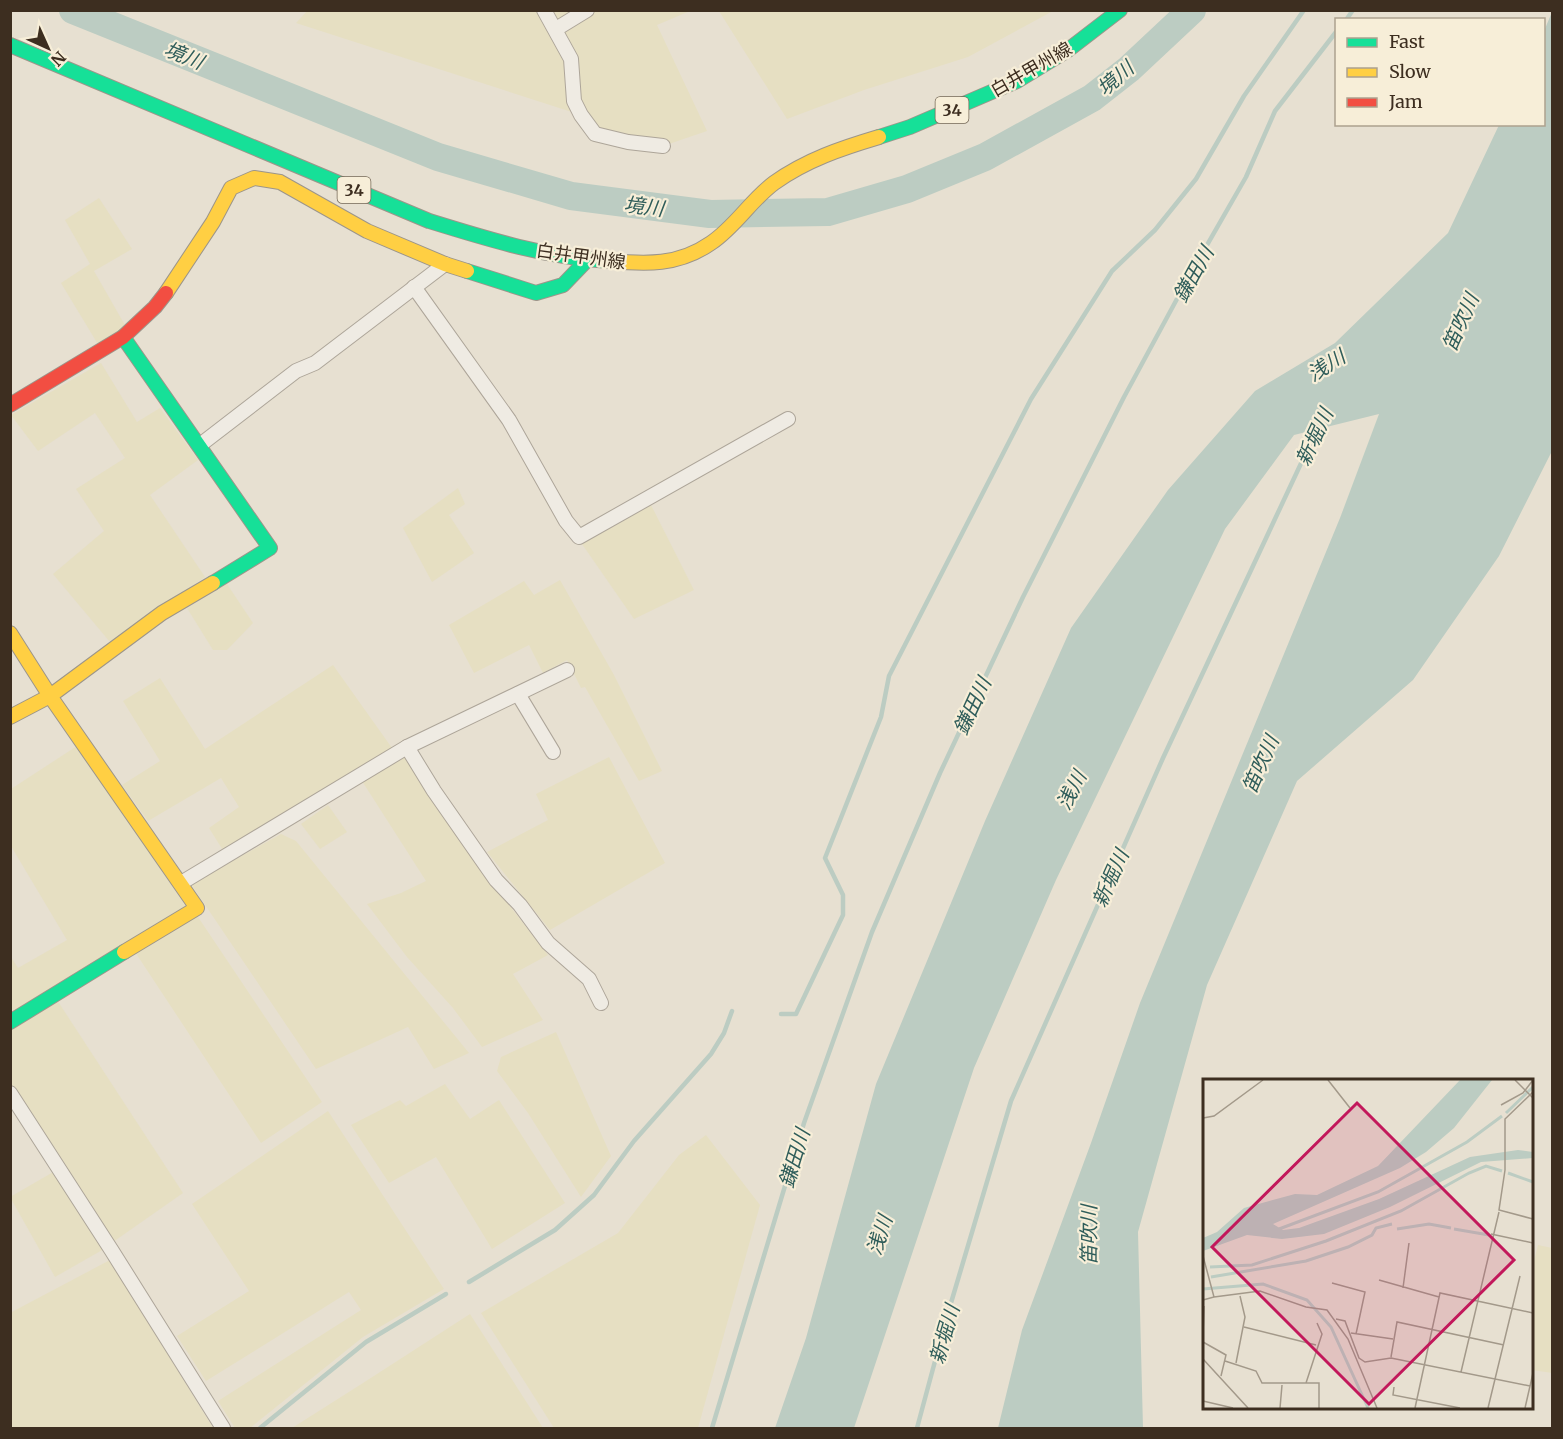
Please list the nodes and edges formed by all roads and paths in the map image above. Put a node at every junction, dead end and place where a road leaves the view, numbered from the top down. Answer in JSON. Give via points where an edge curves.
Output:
{"nodes":[{"id":1,"x":544,"y":10,"type":"edge"},
{"id":2,"x":587,"y":10,"type":"edge"},
{"id":3,"x":1119,"y":10,"type":"edge"},
{"id":4,"x":556,"y":29,"type":"junction"},
{"id":5,"x":10,"y":45,"type":"edge"},
{"id":6,"x":663,"y":146,"type":"dead end"},
{"id":7,"x":587,"y":260,"type":"junction"},
{"id":8,"x":445,"y":264,"type":"junction"},
{"id":9,"x":414,"y":287,"type":"junction"},
{"id":10,"x":123,"y":338,"type":"junction"},
{"id":11,"x":10,"y":405,"type":"edge"},
{"id":12,"x":788,"y":419,"type":"dead end"},
{"id":13,"x":200,"y":445,"type":"junction"},
{"id":14,"x":10,"y":633,"type":"edge"},
{"id":15,"x":567,"y":670,"type":"dead end"},
{"id":16,"x":518,"y":694,"type":"junction"},
{"id":17,"x":50,"y":696,"type":"junction"},
{"id":18,"x":10,"y":717,"type":"edge"},
{"id":19,"x":406,"y":747,"type":"junction"},
{"id":20,"x":553,"y":752,"type":"dead end"},
{"id":21,"x":181,"y":883,"type":"junction"},
{"id":22,"x":601,"y":1003,"type":"dead end"},
{"id":23,"x":10,"y":1022,"type":"edge"},
{"id":24,"x":10,"y":1093,"type":"edge"},
{"id":25,"x":223,"y":1428,"type":"edge"}],
"edges":[{"from":1,"to":4,"type":"street"},
{"from":2,"to":4,"type":"street"},
{"from":3,"to":7,"type":"street","name":"白井甲州線","number":"34","via":[[1068,50],[1017,81],[910,127],[831,152],[798,168],[773,184],[711,243],[679,258],[651,264]]},
{"from":4,"to":6,"type":"street","via":[[571,59],[574,101],[595,134]]},
{"from":5,"to":7,"type":"street","name":"白井甲州線","number":"34","via":[[429,221],[493,241]]},
{"from":7,"to":8,"type":"street","via":[[564,285],[536,293]]},
{"from":8,"to":9,"type":"street"},
{"from":8,"to":10,"type":"street","via":[[367,231],[280,182],[254,178],[231,188],[167,292]]},
{"from":9,"to":12,"type":"street","via":[[509,420],[579,537]]},
{"from":9,"to":13,"type":"street"},
{"from":10,"to":11,"type":"street"},
{"from":10,"to":13,"type":"street"},
{"from":13,"to":17,"type":"street","via":[[270,548],[162,613]]},
{"from":14,"to":17,"type":"street"},
{"from":15,"to":16,"type":"street"},
{"from":16,"to":19,"type":"street"},
{"from":16,"to":20,"type":"street"},
{"from":17,"to":18,"type":"street"},
{"from":17,"to":21,"type":"street"},
{"from":19,"to":21,"type":"street"},
{"from":19,"to":22,"type":"street","via":[[496,880],[548,943],[589,979]]},
{"from":21,"to":23,"type":"street","via":[[197,908]]},
{"from":24,"to":25,"type":"street"}]}
